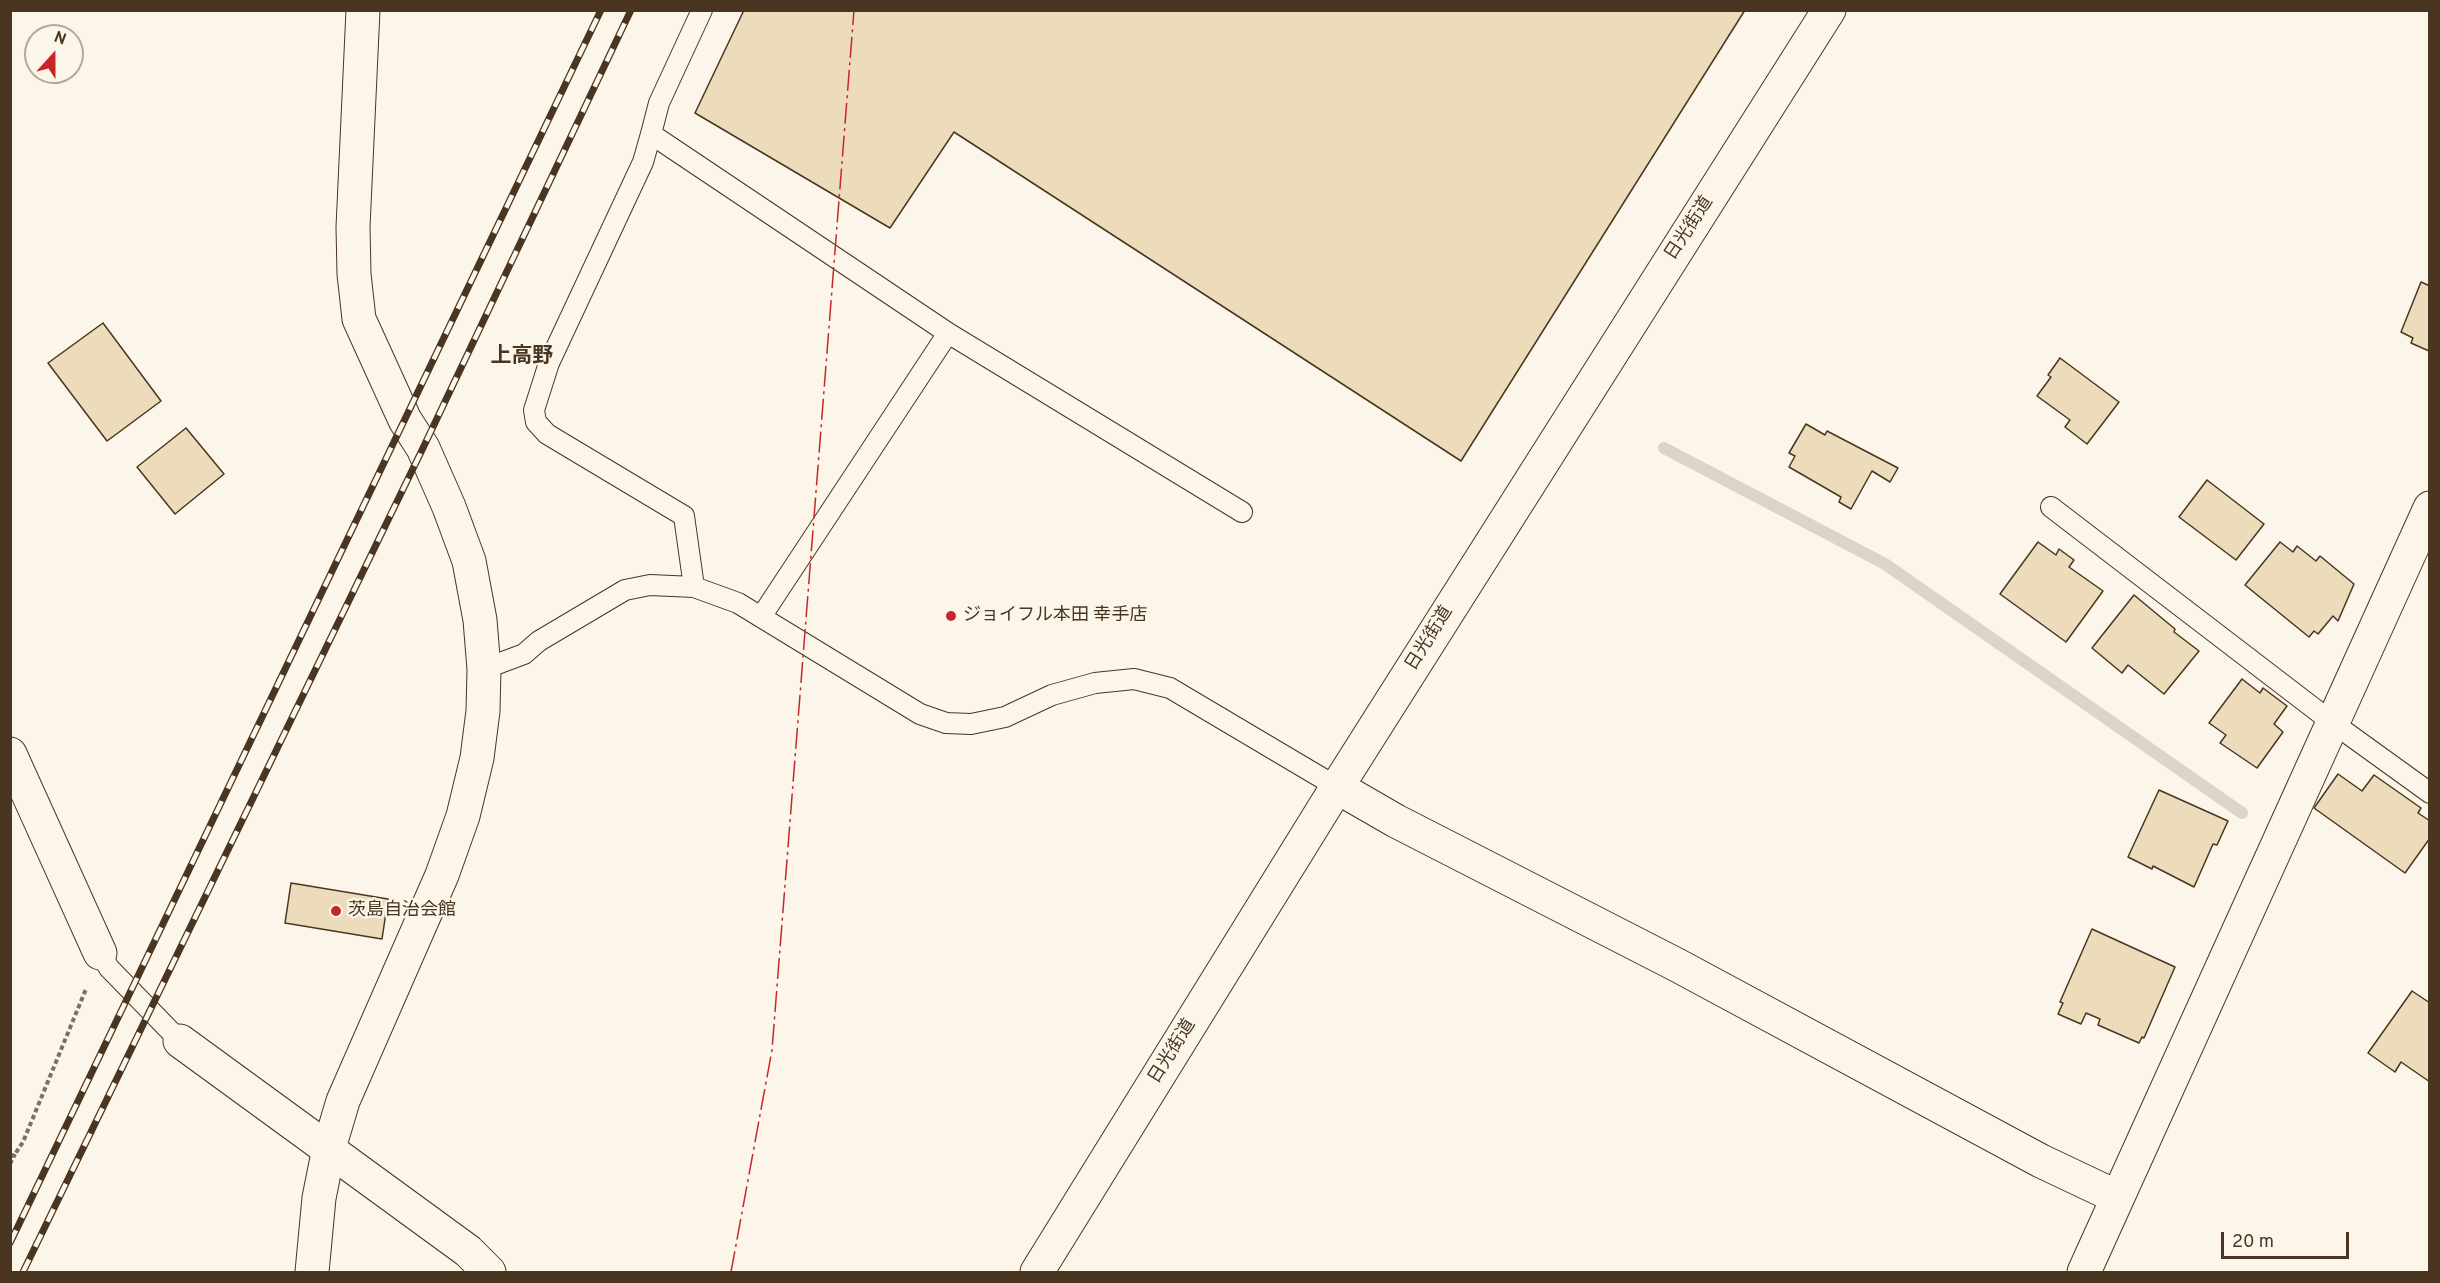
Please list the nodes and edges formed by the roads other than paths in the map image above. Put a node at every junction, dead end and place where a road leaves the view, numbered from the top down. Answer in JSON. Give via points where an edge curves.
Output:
{"nodes":[{"id":1,"x":363,"y":10,"type":"edge"},
{"id":2,"x":702,"y":10,"type":"edge"},
{"id":3,"x":1829,"y":10,"type":"edge"},
{"id":4,"x":651,"y":134,"type":"junction"},
{"id":5,"x":948,"y":333,"type":"junction"},
{"id":6,"x":2051,"y":507,"type":"dead end"},
{"id":7,"x":2430,"y":508,"type":"edge"},
{"id":8,"x":1242,"y":512,"type":"dead end"},
{"id":9,"x":694,"y":586,"type":"junction"},
{"id":10,"x":761,"y":617,"type":"junction"},
{"id":11,"x":484,"y":669,"type":"junction"},
{"id":12,"x":2333,"y":723,"type":"junction"},
{"id":13,"x":10,"y":754,"type":"edge"},
{"id":14,"x":1337,"y":787,"type":"junction"},
{"id":15,"x":2430,"y":793,"type":"edge"},
{"id":16,"x":100,"y":953,"type":"joint"},
{"id":17,"x":180,"y":1041,"type":"joint"},
{"id":18,"x":329,"y":1148,"type":"junction"},
{"id":19,"x":2116,"y":1197,"type":"junction"},
{"id":20,"x":312,"y":1272,"type":"edge"},
{"id":21,"x":489,"y":1272,"type":"edge"},
{"id":22,"x":1038,"y":1272,"type":"edge"},
{"id":23,"x":2084,"y":1272,"type":"edge"}],
"edges":[{"from":1,"to":11,"type":"main road","via":[[353,227],[360,320],[405,420],[427,458],[469,561]]},
{"from":2,"to":4,"type":"lane","via":[[659,103]]},
{"from":3,"to":14,"type":"main road","name":"日光街道"},
{"from":4,"to":5,"type":"lane"},
{"from":4,"to":9,"type":"lane","via":[[643,162],[549,363],[534,410],[537,422],[547,434],[684,516]]},
{"from":5,"to":8,"type":"lane"},
{"from":5,"to":10,"type":"lane"},
{"from":6,"to":12,"type":"lane"},
{"from":7,"to":12,"type":"main road"},
{"from":9,"to":10,"type":"lane","via":[[738,603]]},
{"from":9,"to":11,"type":"lane","via":[[650,585],[625,590],[524,654]]},
{"from":10,"to":14,"type":"lane","via":[[920,714],[946,723],[970,724],[1005,717],[1052,695],[1095,683],[1134,679],[1170,688]]},
{"from":11,"to":18,"type":"main road","via":[[477,758],[464,816],[342,1101]]},
{"from":12,"to":15,"type":"lane"},
{"from":12,"to":19,"type":"main road"},
{"from":13,"to":16,"type":"main road"},
{"from":14,"to":19,"type":"main road","via":[[2041,1161]]},
{"from":14,"to":22,"type":"main road","name":"日光街道"},
{"from":16,"to":17,"type":"lane","via":[[109,968]]},
{"from":17,"to":18,"type":"main road"},
{"from":18,"to":20,"type":"main road","via":[[319,1198]]},
{"from":18,"to":21,"type":"main road","via":[[468,1251]]},
{"from":19,"to":23,"type":"main road"}]}
